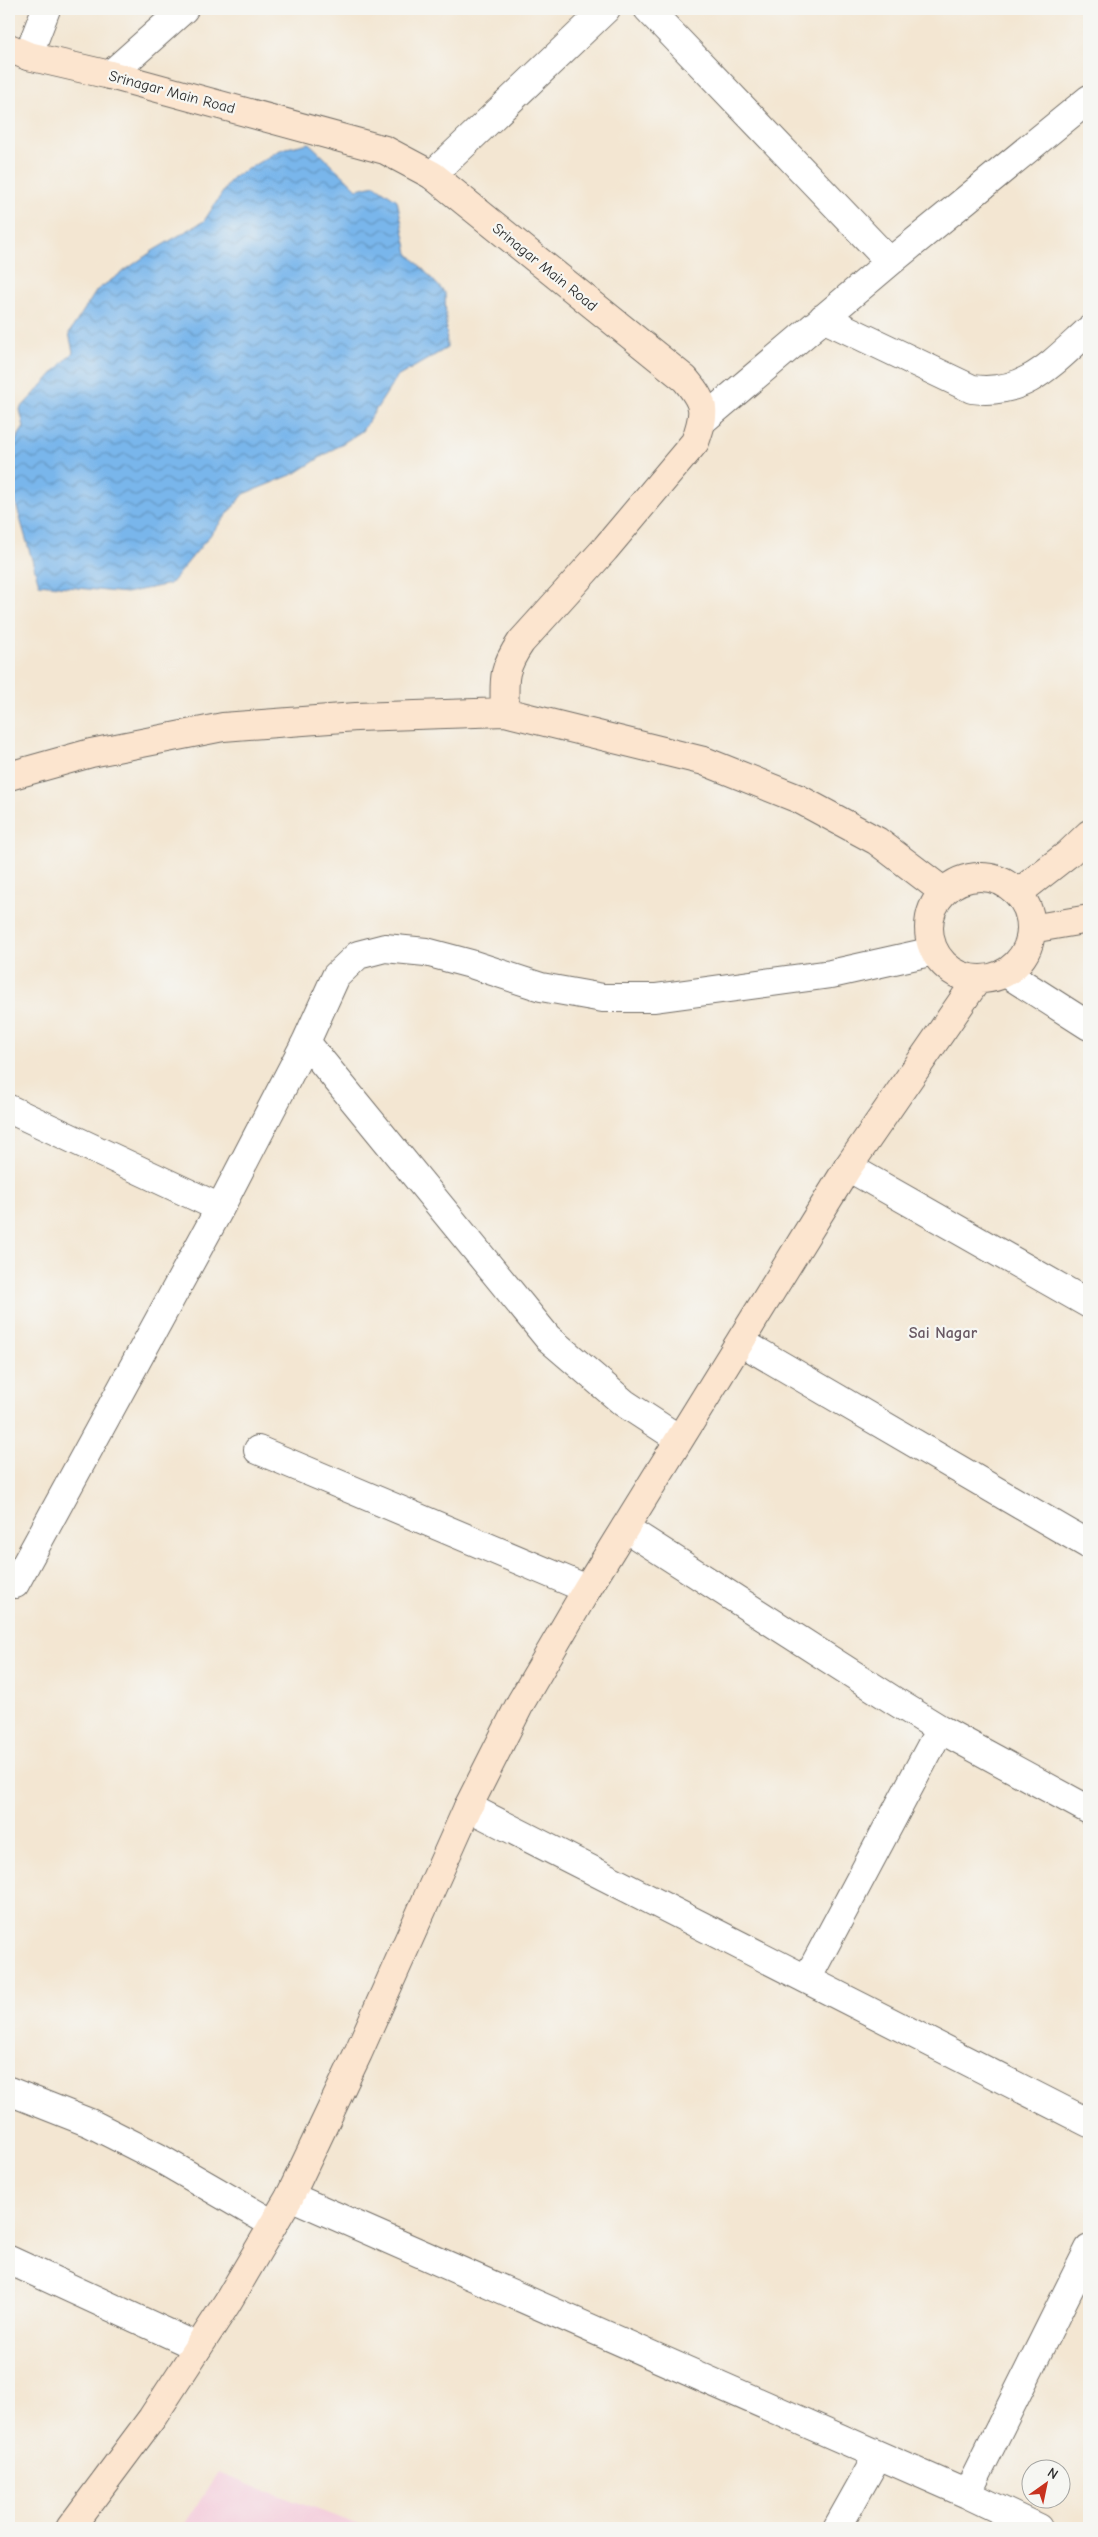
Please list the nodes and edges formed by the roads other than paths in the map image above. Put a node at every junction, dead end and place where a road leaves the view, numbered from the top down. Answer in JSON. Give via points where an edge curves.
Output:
{"nodes":[{"id":1,"x":46,"y":9,"type":"edge"},
{"id":2,"x":184,"y":9,"type":"edge"},
{"id":3,"x":606,"y":9,"type":"edge"},
{"id":4,"x":648,"y":9,"type":"edge"},
{"id":5,"x":18,"y":52,"type":"edge"},
{"id":6,"x":110,"y":75,"type":"junction"},
{"id":7,"x":1089,"y":99,"type":"edge"},
{"id":8,"x":432,"y":174,"type":"junction"},
{"id":9,"x":890,"y":262,"type":"junction"},
{"id":10,"x":823,"y":318,"type":"junction"},
{"id":11,"x":1089,"y":330,"type":"edge"},
{"id":12,"x":702,"y":420,"type":"junction"},
{"id":13,"x":505,"y":712,"type":"junction"},
{"id":14,"x":9,"y":776,"type":"edge"},
{"id":15,"x":1089,"y":834,"type":"edge"},
{"id":16,"x":944,"y":892,"type":"junction"},
{"id":17,"x":1018,"y":893,"type":"junction"},
{"id":18,"x":1089,"y":920,"type":"edge"},
{"id":19,"x":1031,"y":929,"type":"junction"},
{"id":20,"x":934,"y":951,"type":"junction"},
{"id":21,"x":1006,"y":973,"type":"junction"},
{"id":22,"x":977,"y":980,"type":"junction"},
{"id":23,"x":1089,"y":1026,"type":"edge"},
{"id":24,"x":306,"y":1042,"type":"junction"},
{"id":25,"x":9,"y":1109,"type":"edge"},
{"id":26,"x":848,"y":1167,"type":"junction"},
{"id":27,"x":220,"y":1208,"type":"junction"},
{"id":28,"x":1089,"y":1304,"type":"edge"},
{"id":29,"x":741,"y":1342,"type":"junction"},
{"id":30,"x":678,"y":1439,"type":"junction"},
{"id":31,"x":258,"y":1450,"type":"dead end"},
{"id":32,"x":625,"y":1528,"type":"junction"},
{"id":33,"x":1089,"y":1545,"type":"edge"},
{"id":34,"x":15,"y":1584,"type":"dead end"},
{"id":35,"x":587,"y":1589,"type":"junction"},
{"id":36,"x":940,"y":1729,"type":"junction"},
{"id":37,"x":468,"y":1807,"type":"junction"},
{"id":38,"x":1089,"y":1810,"type":"edge"},
{"id":39,"x":807,"y":1979,"type":"junction"},
{"id":40,"x":9,"y":2091,"type":"edge"},
{"id":41,"x":1089,"y":2124,"type":"edge"},
{"id":42,"x":290,"y":2196,"type":"junction"},
{"id":43,"x":273,"y":2224,"type":"junction"},
{"id":44,"x":1089,"y":2249,"type":"edge"},
{"id":45,"x":9,"y":2260,"type":"edge"},
{"id":46,"x":198,"y":2347,"type":"junction"},
{"id":47,"x":878,"y":2455,"type":"junction"},
{"id":48,"x":967,"y":2494,"type":"junction"},
{"id":49,"x":70,"y":2528,"type":"edge"},
{"id":50,"x":837,"y":2528,"type":"edge"},
{"id":51,"x":1038,"y":2528,"type":"edge"}],
"edges":[{"from":1,"to":5,"type":"street"},
{"from":2,"to":6,"type":"street"},
{"from":3,"to":8,"type":"street"},
{"from":4,"to":9,"type":"street"},
{"from":5,"to":6,"type":"street","name":"Srinagar Main Road"},
{"from":6,"to":8,"type":"street","name":"Srinagar Main Road","via":[[385,150]]},
{"from":7,"to":9,"type":"street"},
{"from":8,"to":12,"type":"street","name":"Srinagar Main Road","via":[[685,379],[700,397]]},
{"from":9,"to":10,"type":"street"},
{"from":10,"to":11,"type":"street","via":[[972,389],[993,392],[1022,385]]},
{"from":10,"to":12,"type":"street"},
{"from":12,"to":13,"type":"street","name":"Srinagar Main Road","via":[[695,442],[510,658],[504,676]]},
{"from":13,"to":14,"type":"street","via":[[356,717],[223,727],[91,753]]},
{"from":13,"to":16,"type":"street","via":[[704,761],[799,799],[877,841]]},
{"from":15,"to":17,"type":"street"},
{"from":16,"to":17,"type":"street","via":[[952,885],[969,879],[987,878],[1004,883]]},
{"from":16,"to":20,"type":"street","via":[[934,906],[929,924]]},
{"from":17,"to":19,"type":"street","via":[[1027,909]]},
{"from":18,"to":19,"type":"street"},
{"from":19,"to":21,"type":"street","via":[[1028,947],[1019,962]]},
{"from":20,"to":22,"type":"street","via":[[944,965]]},
{"from":20,"to":24,"type":"street","via":[[831,974],[751,986],[655,998],[611,998],[541,988],[426,952],[385,948],[358,954],[336,976]]},
{"from":21,"to":22,"type":"street"},
{"from":21,"to":23,"type":"street"},
{"from":22,"to":26,"type":"street"},
{"from":24,"to":27,"type":"street"},
{"from":24,"to":30,"type":"street","via":[[548,1338],[624,1403]]},
{"from":25,"to":27,"type":"street"},
{"from":26,"to":28,"type":"street"},
{"from":26,"to":29,"type":"street"},
{"from":27,"to":34,"type":"street"},
{"from":29,"to":30,"type":"street"},
{"from":29,"to":33,"type":"street"},
{"from":30,"to":32,"type":"street"},
{"from":31,"to":35,"type":"street"},
{"from":32,"to":35,"type":"street"},
{"from":32,"to":36,"type":"street"},
{"from":35,"to":37,"type":"street","via":[[521,1702]]},
{"from":36,"to":38,"type":"street"},
{"from":36,"to":39,"type":"street"},
{"from":37,"to":39,"type":"street"},
{"from":37,"to":42,"type":"street"},
{"from":39,"to":41,"type":"street"},
{"from":40,"to":43,"type":"street","via":[[90,2123],[159,2158]]},
{"from":42,"to":43,"type":"street"},
{"from":42,"to":47,"type":"street"},
{"from":43,"to":46,"type":"street"},
{"from":44,"to":48,"type":"street"},
{"from":45,"to":46,"type":"street"},
{"from":46,"to":49,"type":"street","via":[[152,2418]]},
{"from":47,"to":48,"type":"street"},
{"from":47,"to":50,"type":"street"},
{"from":48,"to":51,"type":"street"}]}
